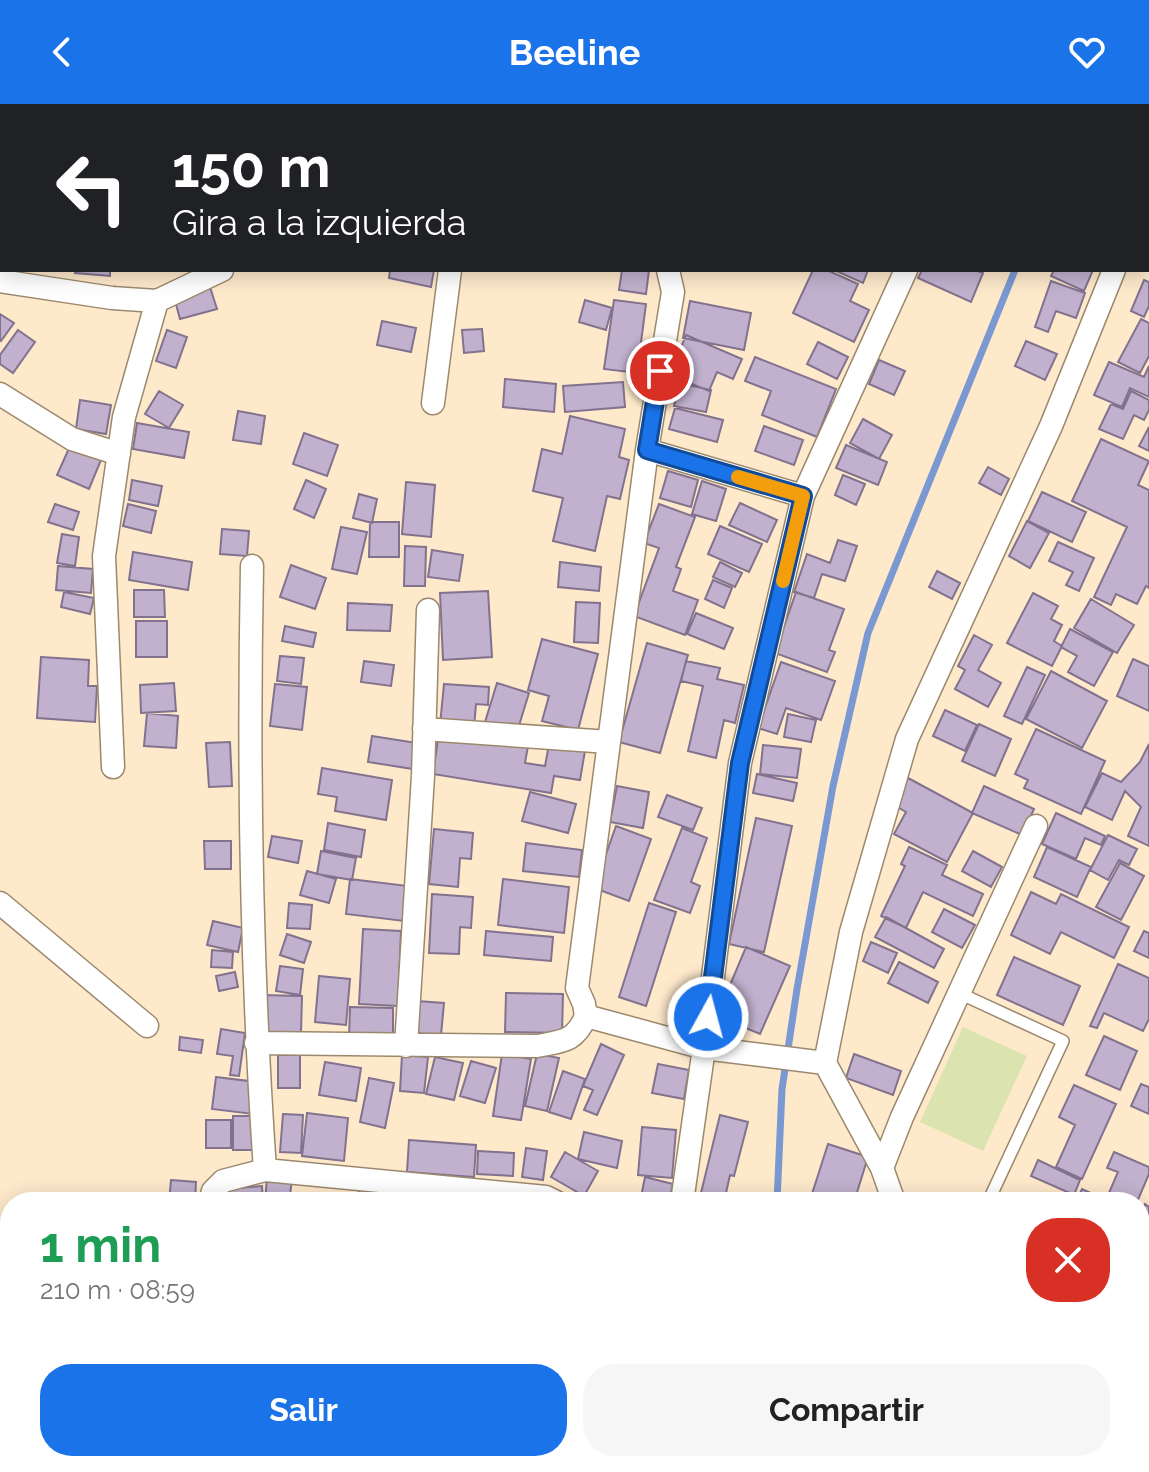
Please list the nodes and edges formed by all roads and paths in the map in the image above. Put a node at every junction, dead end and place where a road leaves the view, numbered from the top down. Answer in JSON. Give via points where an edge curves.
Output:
{"nodes":[{"id":1,"x":218,"y":272,"type":"edge"},
{"id":2,"x":450,"y":272,"type":"edge"},
{"id":3,"x":668,"y":272,"type":"edge"},
{"id":4,"x":905,"y":272,"type":"edge"},
{"id":5,"x":1113,"y":272,"type":"edge"},
{"id":6,"x":0,"y":281,"type":"edge"},
{"id":7,"x":157,"y":301,"type":"junction"},
{"id":8,"x":0,"y":394,"type":"edge"},
{"id":9,"x":433,"y":403,"type":"dead end"},
{"id":10,"x":647,"y":450,"type":"junction"},
{"id":11,"x":119,"y":454,"type":"junction"},
{"id":12,"x":803,"y":496,"type":"junction"},
{"id":13,"x":252,"y":566,"type":"dead end"},
{"id":14,"x":428,"y":610,"type":"dead end"},
{"id":15,"x":424,"y":729,"type":"junction"},
{"id":16,"x":609,"y":742,"type":"junction"},
{"id":17,"x":113,"y":767,"type":"dead end"},
{"id":18,"x":1036,"y":826,"type":"dead end"},
{"id":19,"x":0,"y":903,"type":"edge"},
{"id":20,"x":959,"y":993,"type":"junction"},
{"id":21,"x":586,"y":1016,"type":"junction"},
{"id":22,"x":147,"y":1026,"type":"dead end"},
{"id":23,"x":256,"y":1043,"type":"junction"},
{"id":24,"x":406,"y":1046,"type":"junction"},
{"id":25,"x":704,"y":1048,"type":"junction"},
{"id":26,"x":818,"y":1062,"type":"junction"},
{"id":27,"x":882,"y":1168,"type":"junction"},
{"id":28,"x":265,"y":1170,"type":"junction"},
{"id":29,"x":213,"y":1192,"type":"edge"},
{"id":30,"x":503,"y":1192,"type":"edge"},
{"id":31,"x":683,"y":1192,"type":"edge"},
{"id":32,"x":890,"y":1192,"type":"edge"},
{"id":33,"x":993,"y":1192,"type":"edge"}],
"edges":[{"from":1,"to":7,"type":"street"},
{"from":2,"to":9,"type":"street"},
{"from":3,"to":10,"type":"street","via":[[673,292]]},
{"from":4,"to":12,"type":"street"},
{"from":5,"to":26,"type":"street","via":[[1051,426],[907,739]]},
{"from":6,"to":7,"type":"street"},
{"from":7,"to":11,"type":"street","via":[[124,417]]},
{"from":8,"to":11,"type":"street","via":[[72,439]]},
{"from":10,"to":12,"type":"street"},
{"from":10,"to":16,"type":"street"},
{"from":11,"to":17,"type":"street","via":[[104,556]]},
{"from":12,"to":25,"type":"street","via":[[740,763]]},
{"from":13,"to":23,"type":"street","via":[[250,840]]},
{"from":14,"to":15,"type":"street"},
{"from":15,"to":16,"type":"street"},
{"from":15,"to":24,"type":"street"},
{"from":16,"to":21,"type":"street","via":[[577,988]]},
{"from":18,"to":20,"type":"street"},
{"from":19,"to":22,"type":"street"},
{"from":20,"to":27,"type":"street"},
{"from":20,"to":33,"type":"lane","via":[[1063,1041]]},
{"from":21,"to":24,"type":"street","via":[[579,1033],[537,1046]]},
{"from":21,"to":25,"type":"street"},
{"from":23,"to":24,"type":"street"},
{"from":23,"to":28,"type":"street"},
{"from":25,"to":26,"type":"street"},
{"from":25,"to":31,"type":"street"},
{"from":26,"to":27,"type":"street"},
{"from":27,"to":32,"type":"street"},
{"from":28,"to":29,"type":"street","via":[[223,1181]]},
{"from":28,"to":30,"type":"street"}]}
